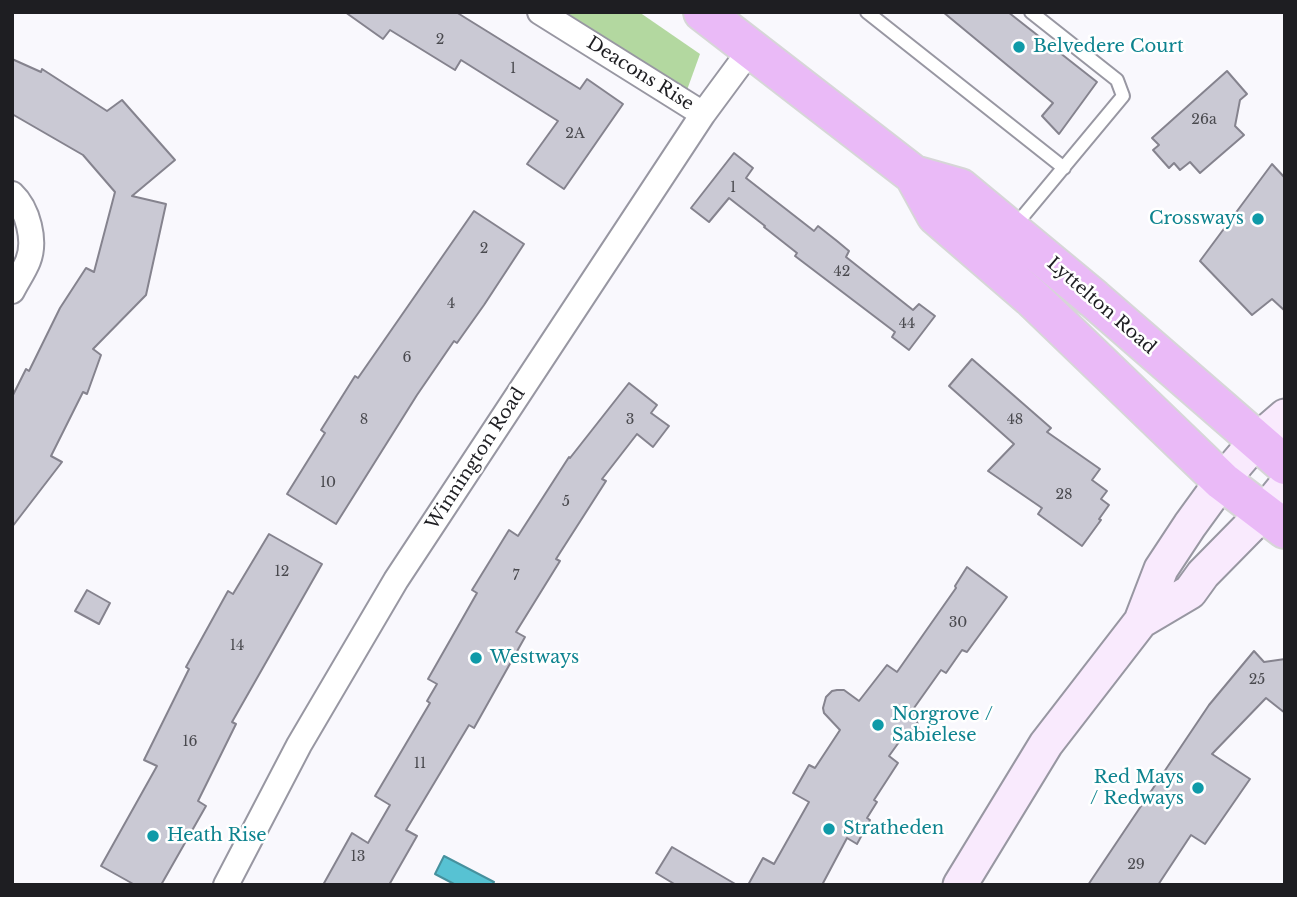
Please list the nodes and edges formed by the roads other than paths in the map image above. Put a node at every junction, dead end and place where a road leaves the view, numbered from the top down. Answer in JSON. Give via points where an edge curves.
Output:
{"nodes":[{"id":1,"x":540,"y":12,"type":"edge"},
{"id":2,"x":703,"y":12,"type":"edge"},
{"id":3,"x":867,"y":12,"type":"edge"},
{"id":4,"x":1031,"y":12,"type":"edge"},
{"id":5,"x":751,"y":48,"type":"junction"},
{"id":6,"x":703,"y":114,"type":"junction"},
{"id":7,"x":1064,"y":168,"type":"junction"},
{"id":8,"x":914,"y":175,"type":"junction"},
{"id":9,"x":12,"y":194,"type":"edge"},
{"id":10,"x":1012,"y":230,"type":"junction"},
{"id":11,"x":12,"y":290,"type":"edge"},
{"id":12,"x":1285,"y":416,"type":"edge"},
{"id":13,"x":1264,"y":483,"type":"edge"},
{"id":14,"x":1141,"y":621,"type":"junction"},
{"id":15,"x":226,"y":885,"type":"edge"},
{"id":16,"x":960,"y":885,"type":"edge"}],
"edges":[{"from":1,"to":6,"type":"street","name":"Deacons Rise"},
{"from":2,"to":5,"type":"highway","name":"Lyttelton Road"},
{"from":3,"to":7,"type":"lane"},
{"from":4,"to":7,"type":"lane","via":[[1117,80],[1123,96]]},
{"from":5,"to":6,"type":"street","name":"Winnington Road"},
{"from":5,"to":8,"type":"highway","name":"Lyttelton Road"},
{"from":6,"to":15,"type":"street","name":"Winnington Road","via":[[396,580],[299,745]]},
{"from":7,"to":10,"type":"lane"},
{"from":8,"to":10,"type":"highway","name":"Lyttelton Road","via":[[960,188]]},
{"from":8,"to":13,"type":"highway","name":"Lyttelton Road","via":[[936,215]]},
{"from":9,"to":11,"type":"street","via":[[22,206],[31,241],[29,259]]},
{"from":10,"to":13,"type":"highway","name":"Lyttelton Road","via":[[1215,404]]},
{"from":12,"to":13,"type":"street"},
{"from":13,"to":14,"type":"street","via":[[1189,592]]},
{"from":13,"to":14,"type":"street","via":[[1161,569]]},
{"from":14,"to":16,"type":"street","via":[[1046,744]]}]}
